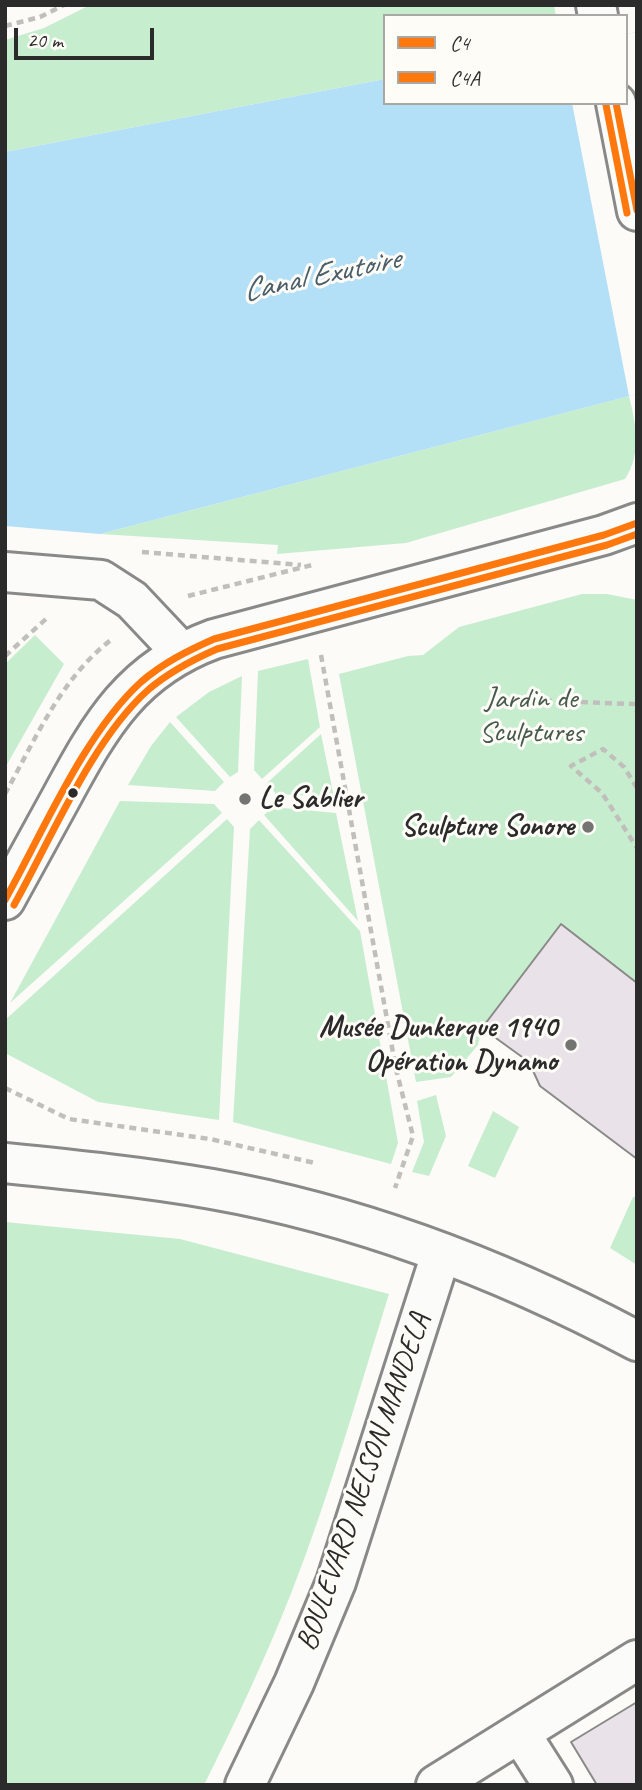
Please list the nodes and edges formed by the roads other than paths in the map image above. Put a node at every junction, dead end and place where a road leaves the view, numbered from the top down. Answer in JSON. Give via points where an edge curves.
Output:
{"nodes":[{"id":1,"x":616,"y":105,"type":"edge"},
{"id":2,"x":637,"y":211,"type":"edge"},
{"id":3,"x":637,"y":523,"type":"edge"},
{"id":4,"x":5,"y":572,"type":"edge"},
{"id":5,"x":182,"y":653,"type":"junction"},
{"id":6,"x":5,"y":900,"type":"edge"},
{"id":7,"x":5,"y":1163,"type":"edge"},
{"id":8,"x":441,"y":1254,"type":"junction"},
{"id":9,"x":637,"y":1341,"type":"edge"},
{"id":10,"x":637,"y":1660,"type":"edge"},
{"id":11,"x":520,"y":1733,"type":"junction"},
{"id":12,"x":246,"y":1785,"type":"edge"},
{"id":13,"x":436,"y":1785,"type":"edge"},
{"id":14,"x":553,"y":1785,"type":"edge"}],
"edges":[{"from":1,"to":2,"type":"street"},
{"from":3,"to":5,"type":"street","via":[[214,639]]},
{"from":4,"to":5,"type":"street","via":[[101,580],[132,600]]},
{"from":5,"to":6,"type":"street","via":[[151,674],[107,716]]},
{"from":7,"to":8,"type":"street","via":[[212,1189],[349,1223]]},
{"from":8,"to":9,"type":"street","via":[[519,1283]]},
{"from":8,"to":12,"type":"street","name":"BOULEVARD NELSON MANDELA","via":[[336,1582]]},
{"from":10,"to":11,"type":"street"},
{"from":11,"to":13,"type":"street"},
{"from":11,"to":14,"type":"street"}]}
